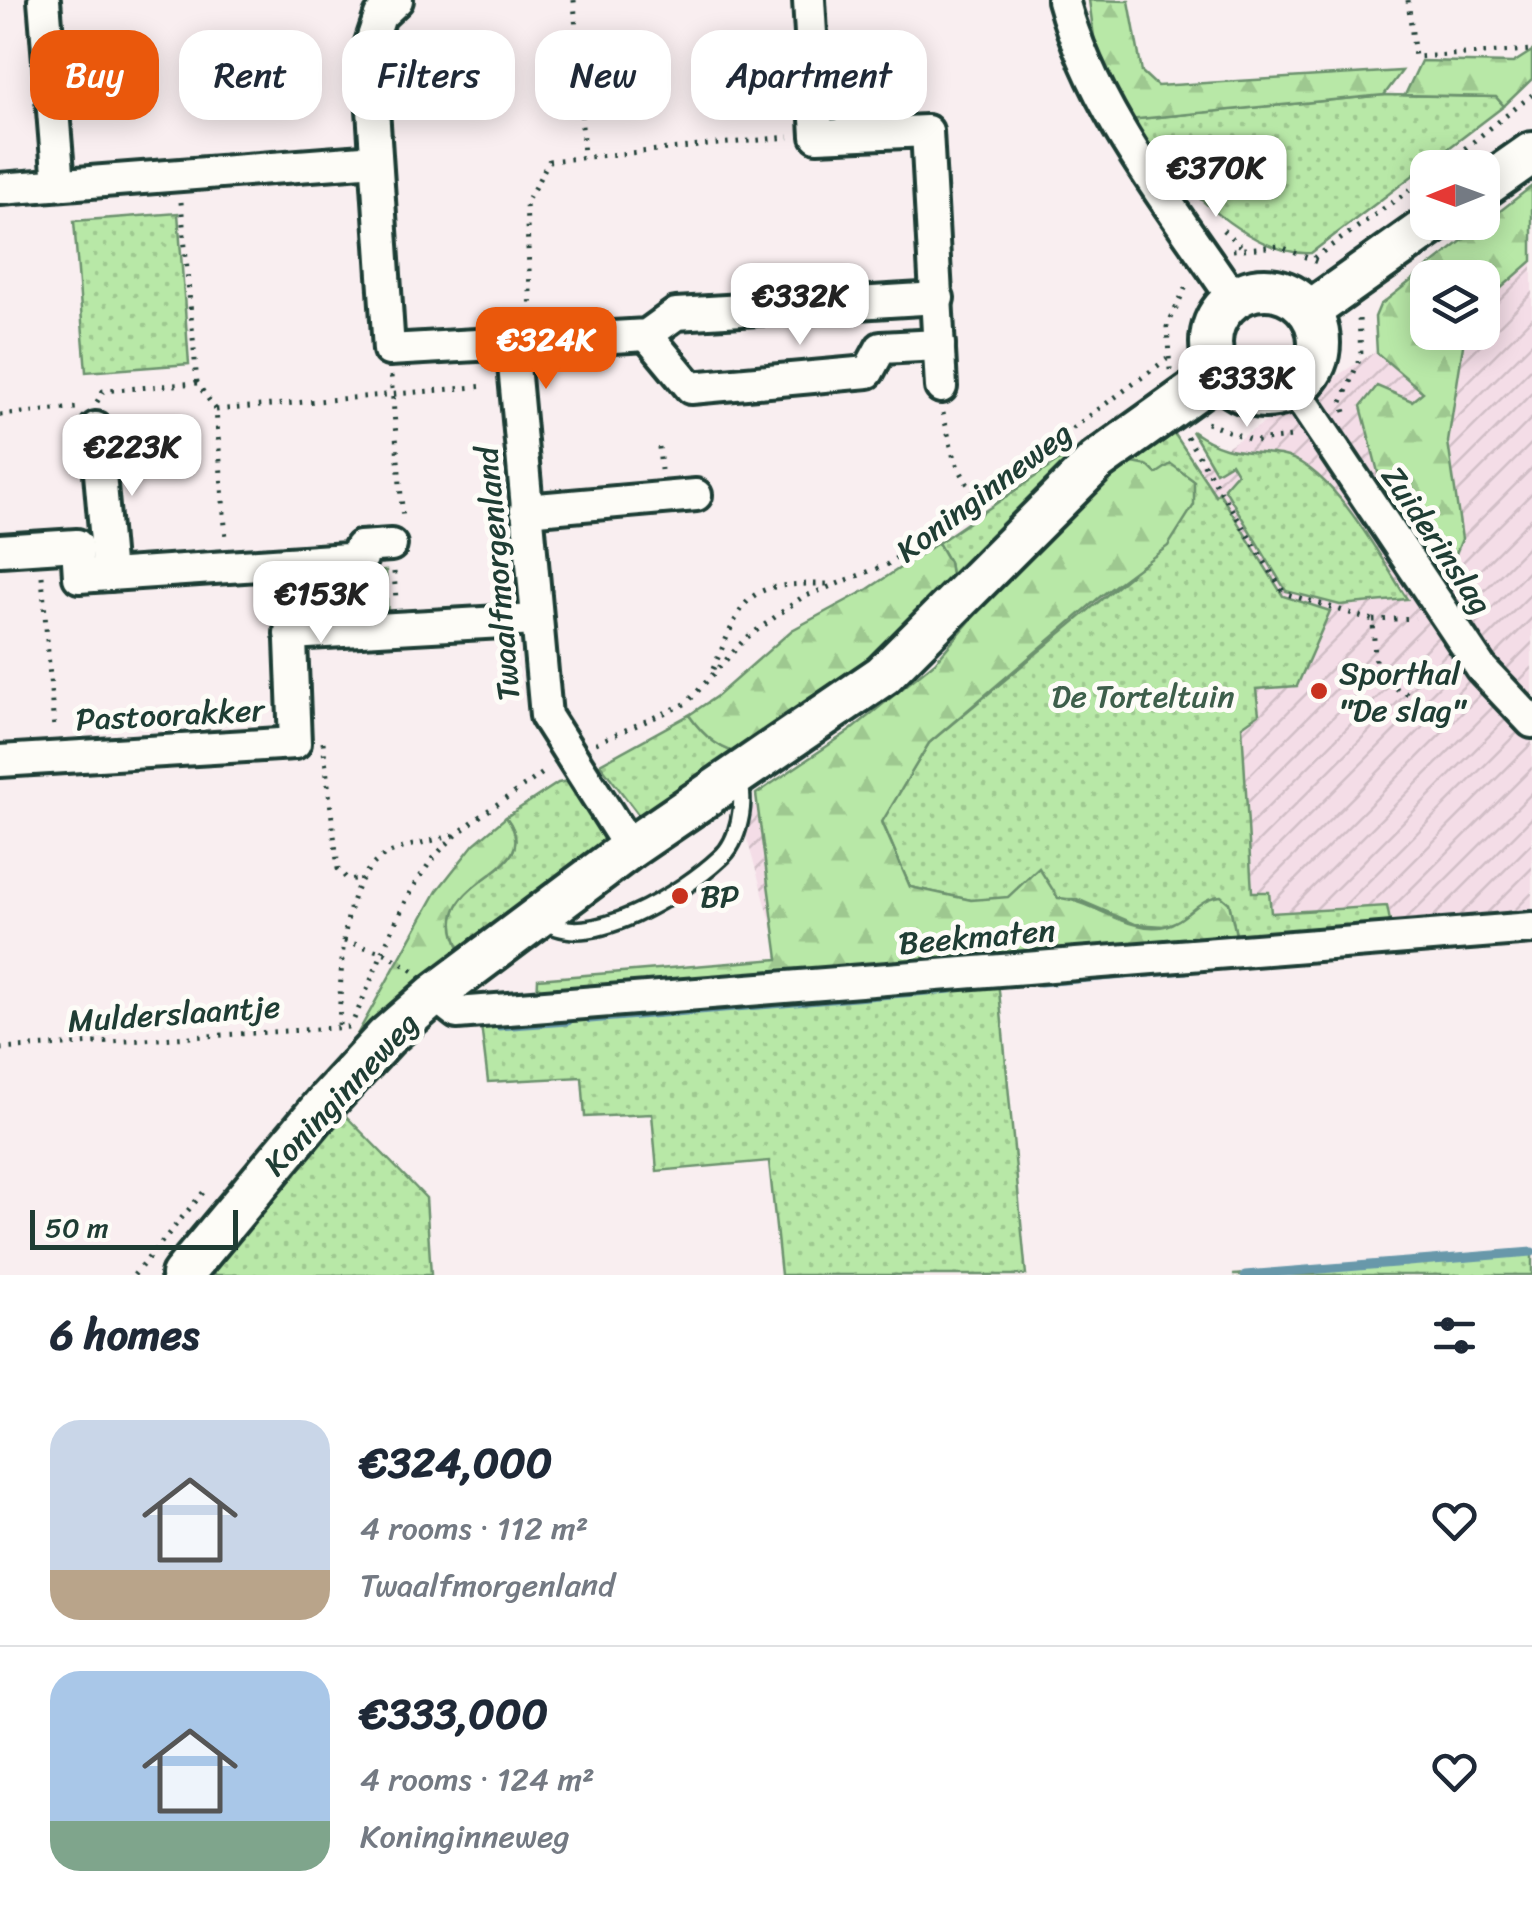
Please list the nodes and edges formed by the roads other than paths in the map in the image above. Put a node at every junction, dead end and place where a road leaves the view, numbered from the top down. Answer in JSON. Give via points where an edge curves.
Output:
{"nodes":[{"id":1,"x":44,"y":0,"type":"edge"},
{"id":2,"x":809,"y":0,"type":"edge"},
{"id":3,"x":1063,"y":0,"type":"edge"},
{"id":4,"x":381,"y":5,"type":"edge"},
{"id":5,"x":1532,"y":153,"type":"edge"},
{"id":6,"x":376,"y":160,"type":"junction"},
{"id":7,"x":1500,"y":175,"type":"edge"},
{"id":8,"x":59,"y":184,"type":"junction"},
{"id":9,"x":0,"y":189,"type":"edge"},
{"id":10,"x":1410,"y":240,"type":"edge"},
{"id":11,"x":938,"y":298,"type":"junction"},
{"id":12,"x":1233,"y":298,"type":"junction"},
{"id":13,"x":1310,"y":311,"type":"junction"},
{"id":14,"x":647,"y":335,"type":"junction"},
{"id":15,"x":522,"y":342,"type":"junction"},
{"id":16,"x":939,"y":345,"type":"junction"},
{"id":17,"x":1220,"y":374,"type":"junction"},
{"id":18,"x":941,"y":387,"type":"road end"},
{"id":19,"x":1294,"y":389,"type":"junction"},
{"id":20,"x":96,"y":428,"type":"dead end"},
{"id":21,"x":696,"y":495,"type":"dead end"},
{"id":22,"x":526,"y":510,"type":"junction"},
{"id":23,"x":391,"y":545,"type":"road end"},
{"id":24,"x":0,"y":550,"type":"edge"},
{"id":25,"x":288,"y":563,"type":"junction"},
{"id":26,"x":109,"y":576,"type":"junction"},
{"id":27,"x":536,"y":620,"type":"junction"},
{"id":28,"x":290,"y":634,"type":"junction"},
{"id":29,"x":1532,"y":722,"type":"edge"},
{"id":30,"x":0,"y":761,"type":"edge"},
{"id":31,"x":737,"y":775,"type":"junction"},
{"id":32,"x":630,"y":848,"type":"junction"},
{"id":33,"x":540,"y":916,"type":"junction"},
{"id":34,"x":1532,"y":928,"type":"edge"},
{"id":35,"x":434,"y":995,"type":"junction"},
{"id":36,"x":182,"y":1275,"type":"edge"}],
"edges":[{"from":1,"to":8,"type":"street"},
{"from":2,"to":11,"type":"street","via":[[816,136],[927,131]]},
{"from":3,"to":12,"type":"street","via":[[1078,54],[1122,136]]},
{"from":4,"to":6,"type":"street","via":[[369,49]]},
{"from":5,"to":7,"type":"main road"},
{"from":6,"to":8,"type":"street"},
{"from":6,"to":15,"type":"street","via":[[389,350]]},
{"from":8,"to":9,"type":"street"},
{"from":10,"to":13,"type":"main road"},
{"from":11,"to":14,"type":"street","via":[[676,314]]},
{"from":11,"to":16,"type":"street"},
{"from":12,"to":13,"type":"main road","via":[[1274,289]]},
{"from":12,"to":17,"type":"main road","via":[[1212,333]]},
{"from":13,"to":19,"type":"main road","via":[[1320,347],[1312,371]]},
{"from":14,"to":15,"type":"street"},
{"from":14,"to":16,"type":"street","via":[[691,388],[868,372],[881,348]]},
{"from":15,"to":22,"type":"street","name":"Twaalfmorgenland","via":[[516,383]]},
{"from":16,"to":18,"type":"street"},
{"from":17,"to":19,"type":"main road","via":[[1254,396]]},
{"from":17,"to":31,"type":"main road","name":"Koninginneweg","via":[[1097,461],[883,675]]},
{"from":19,"to":29,"type":"street","name":"Zuiderinslag","via":[[1481,668]]},
{"from":20,"to":26,"type":"street"},
{"from":21,"to":22,"type":"street"},
{"from":22,"to":27,"type":"street","name":"Twaalfmorgenland"},
{"from":23,"to":25,"type":"street","via":[[360,547],[362,558]]},
{"from":24,"to":26,"type":"street","via":[[77,545],[79,578]]},
{"from":25,"to":26,"type":"street"},
{"from":25,"to":28,"type":"street","name":"Pastoorakker"},
{"from":27,"to":28,"type":"street"},
{"from":27,"to":32,"type":"street","name":"Twaalfmorgenland","via":[[546,716]]},
{"from":28,"to":30,"type":"street","name":"Pastoorakker","via":[[295,743]]},
{"from":31,"to":32,"type":"main road","name":"Koninginneweg"},
{"from":31,"to":33,"type":"lane","via":[[744,792],[734,839],[722,857],[622,924],[565,931]]},
{"from":32,"to":33,"type":"main road","name":"Koninginneweg"},
{"from":33,"to":35,"type":"main road","name":"Koninginneweg"},
{"from":34,"to":35,"type":"street","name":"Beekmaten","via":[[457,1013]]},
{"from":35,"to":36,"type":"main road","name":"Koninginneweg","via":[[328,1100]]}]}
